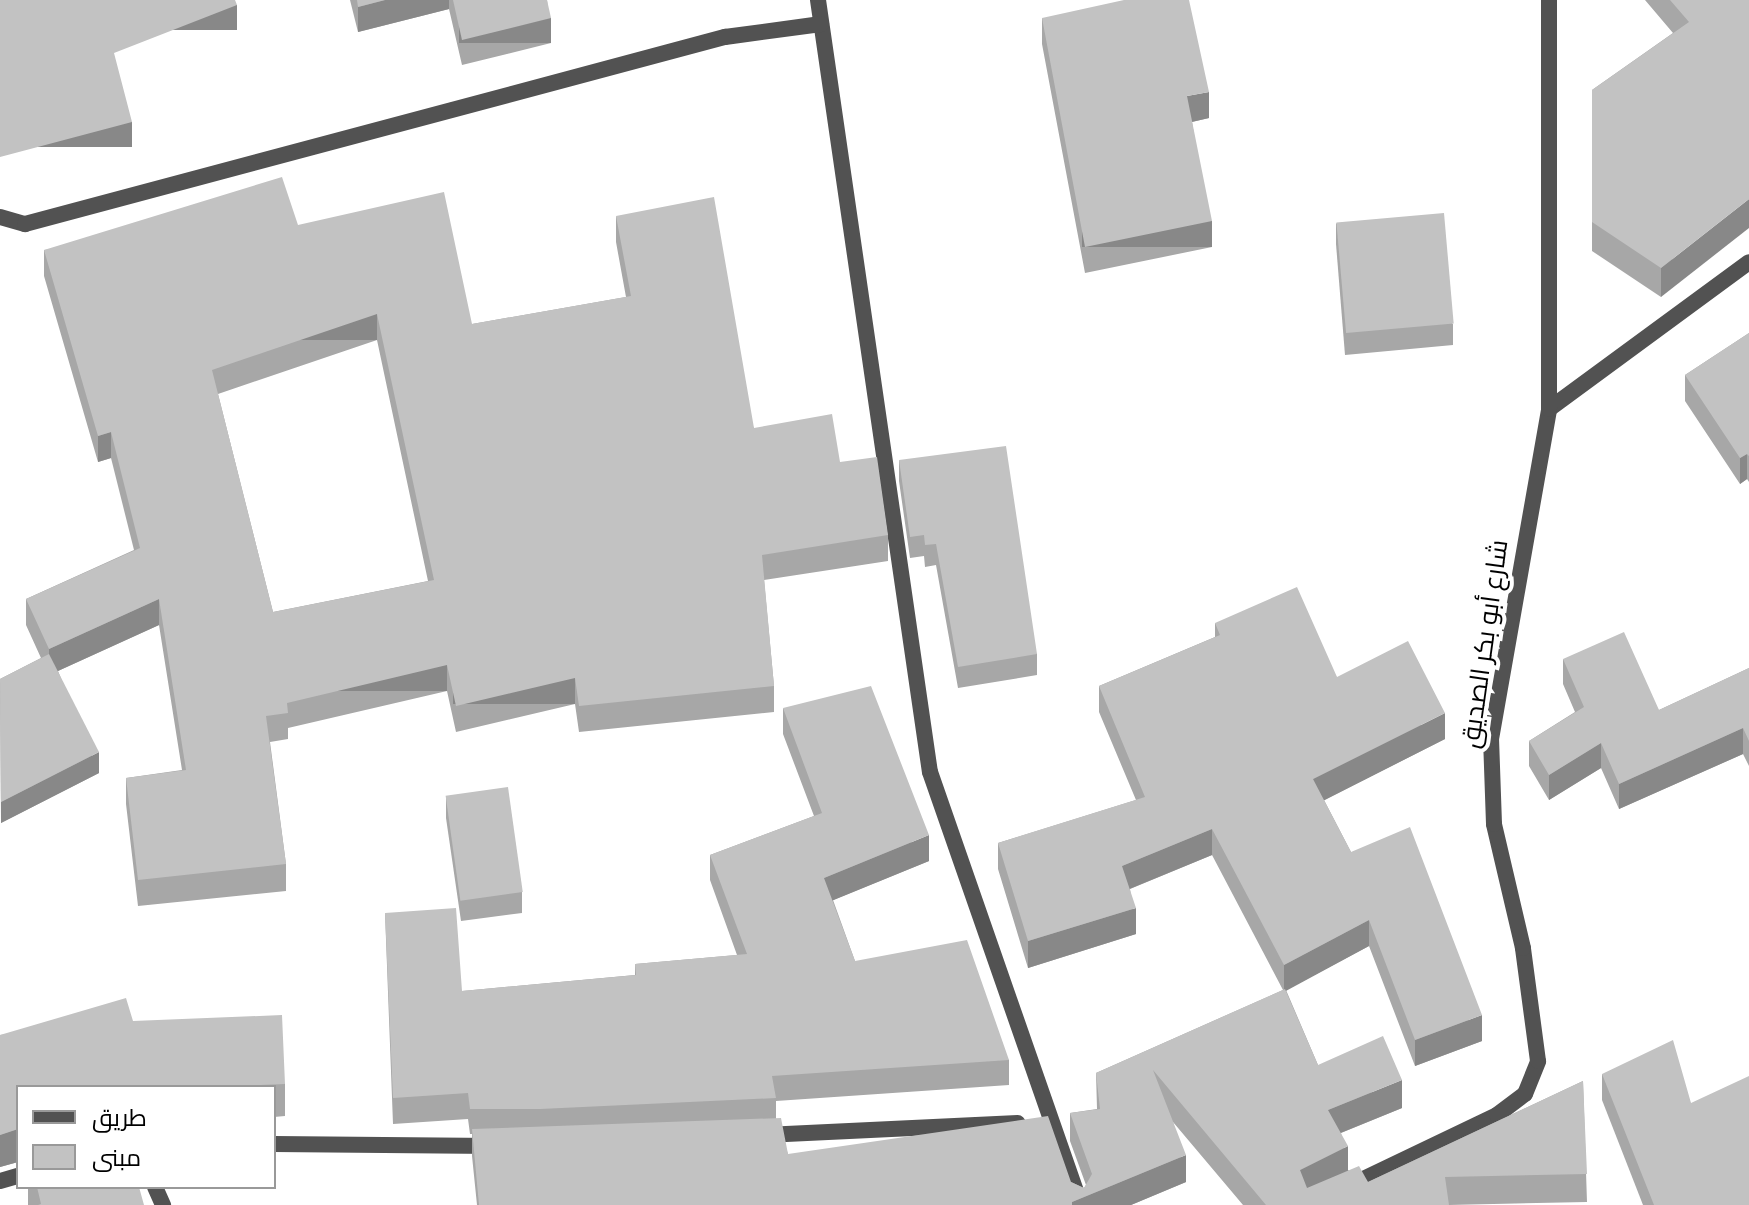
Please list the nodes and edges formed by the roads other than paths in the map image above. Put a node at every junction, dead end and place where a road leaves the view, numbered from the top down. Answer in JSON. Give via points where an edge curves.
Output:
{"nodes":[{"id":1,"x":818,"y":0,"type":"edge"},
{"id":2,"x":1549,"y":0,"type":"edge"},
{"id":3,"x":821,"y":24,"type":"junction"},
{"id":4,"x":0,"y":217,"type":"edge"},
{"id":5,"x":1749,"y":262,"type":"edge"},
{"id":6,"x":1549,"y":409,"type":"junction"},
{"id":7,"x":1051,"y":1121,"type":"junction"},
{"id":8,"x":742,"y":1136,"type":"edge"},
{"id":9,"x":276,"y":1144,"type":"edge"},
{"id":10,"x":509,"y":1146,"type":"edge"},
{"id":11,"x":1081,"y":1205,"type":"edge"},
{"id":12,"x":1309,"y":1205,"type":"edge"}],
"edges":[{"from":1,"to":3,"type":"street"},
{"from":2,"to":6,"type":"street","name":"شارع أبو بكر الصديق"},
{"from":3,"to":4,"type":"street","via":[[725,37],[25,224]]},
{"from":3,"to":7,"type":"street","via":[[930,772]]},
{"from":5,"to":6,"type":"street"},
{"from":6,"to":12,"type":"street","name":"شارع أبو بكر الصديق","via":[[1491,739],[1494,824],[1523,948],[1538,1061],[1525,1094],[1497,1115]]},
{"from":7,"to":8,"type":"street"},
{"from":7,"to":11,"type":"street"},
{"from":9,"to":10,"type":"street"}]}
